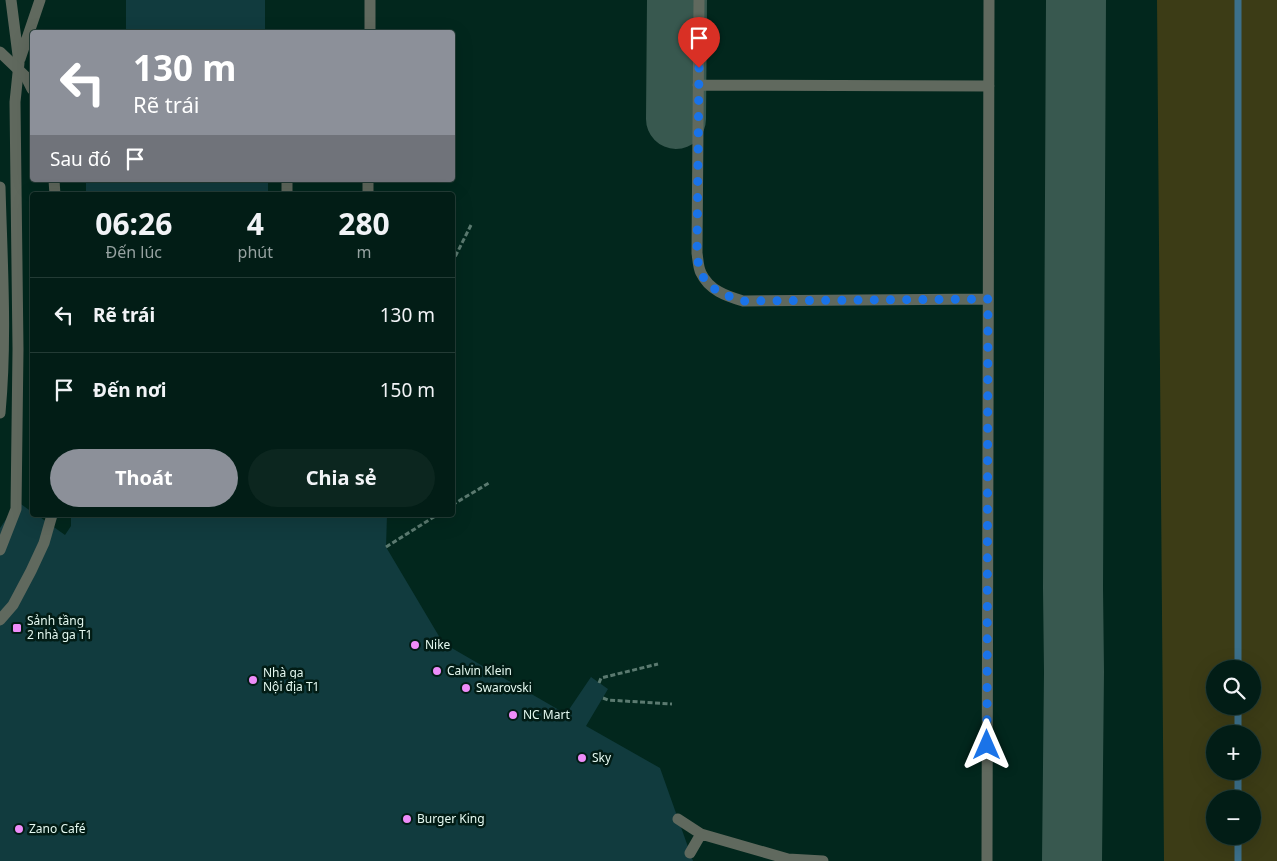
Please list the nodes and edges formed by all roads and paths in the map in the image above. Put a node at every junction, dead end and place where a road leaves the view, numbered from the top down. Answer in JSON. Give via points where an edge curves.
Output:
{"nodes":[{"id":1,"x":11,"y":0,"type":"edge"},
{"id":2,"x":40,"y":0,"type":"edge"},
{"id":3,"x":370,"y":0,"type":"edge"},
{"id":4,"x":699,"y":0,"type":"edge"},
{"id":5,"x":988,"y":0,"type":"edge"},
{"id":6,"x":370,"y":30,"type":"edge"},
{"id":7,"x":0,"y":52,"type":"edge"},
{"id":8,"x":18,"y":63,"type":"junction"},
{"id":9,"x":30,"y":85,"type":"edge"},
{"id":10,"x":698,"y":85,"type":"junction"},
{"id":11,"x":989,"y":86,"type":"junction"},
{"id":12,"x":0,"y":187,"type":"edge"},
{"id":13,"x":472,"y":223,"type":"dead end"},
{"id":14,"x":455,"y":257,"type":"edge"},
{"id":15,"x":988,"y":299,"type":"junction"},
{"id":16,"x":0,"y":413,"type":"edge"},
{"id":17,"x":488,"y":483,"type":"dead end"},
{"id":18,"x":455,"y":504,"type":"edge"},
{"id":19,"x":51,"y":517,"type":"edge"},
{"id":20,"x":434,"y":517,"type":"edge"},
{"id":21,"x":386,"y":547,"type":"dead end"},
{"id":22,"x":0,"y":550,"type":"edge"},
{"id":23,"x":0,"y":620,"type":"edge"},
{"id":24,"x":658,"y":664,"type":"dead end"},
{"id":25,"x":599,"y":682,"type":"dead end"},
{"id":26,"x":603,"y":698,"type":"dead end"},
{"id":27,"x":672,"y":704,"type":"dead end"},
{"id":28,"x":678,"y":819,"type":"dead end"},
{"id":29,"x":701,"y":834,"type":"junction"},
{"id":30,"x":690,"y":853,"type":"dead end"},
{"id":31,"x":824,"y":861,"type":"edge"},
{"id":32,"x":986,"y":861,"type":"edge"}],
"edges":[{"from":1,"to":8,"type":"lane"},
{"from":2,"to":8,"type":"lane"},
{"from":3,"to":6,"type":"lane"},
{"from":4,"to":10,"type":"lane"},
{"from":5,"to":11,"type":"lane"},
{"from":7,"to":9,"type":"lane","bridge":true},
{"from":8,"to":22,"type":"lane","via":[[15,102],[16,509]]},
{"from":10,"to":11,"type":"lane"},
{"from":10,"to":15,"type":"lane","via":[[697,253],[700,272],[709,285],[725,296],[744,301]]},
{"from":11,"to":15,"type":"lane"},
{"from":12,"to":16,"type":"lane","via":[[3,384]]},
{"from":13,"to":14,"type":"path"},
{"from":15,"to":32,"type":"lane"},
{"from":17,"to":18,"type":"path"},
{"from":19,"to":23,"type":"lane","via":[[31,571],[13,605]]},
{"from":20,"to":21,"type":"path"},
{"from":24,"to":25,"type":"path","via":[[601,678]]},
{"from":26,"to":27,"type":"path"},
{"from":28,"to":29,"type":"lane"},
{"from":29,"to":30,"type":"lane"},
{"from":29,"to":31,"type":"lane","via":[[788,859]]}]}
